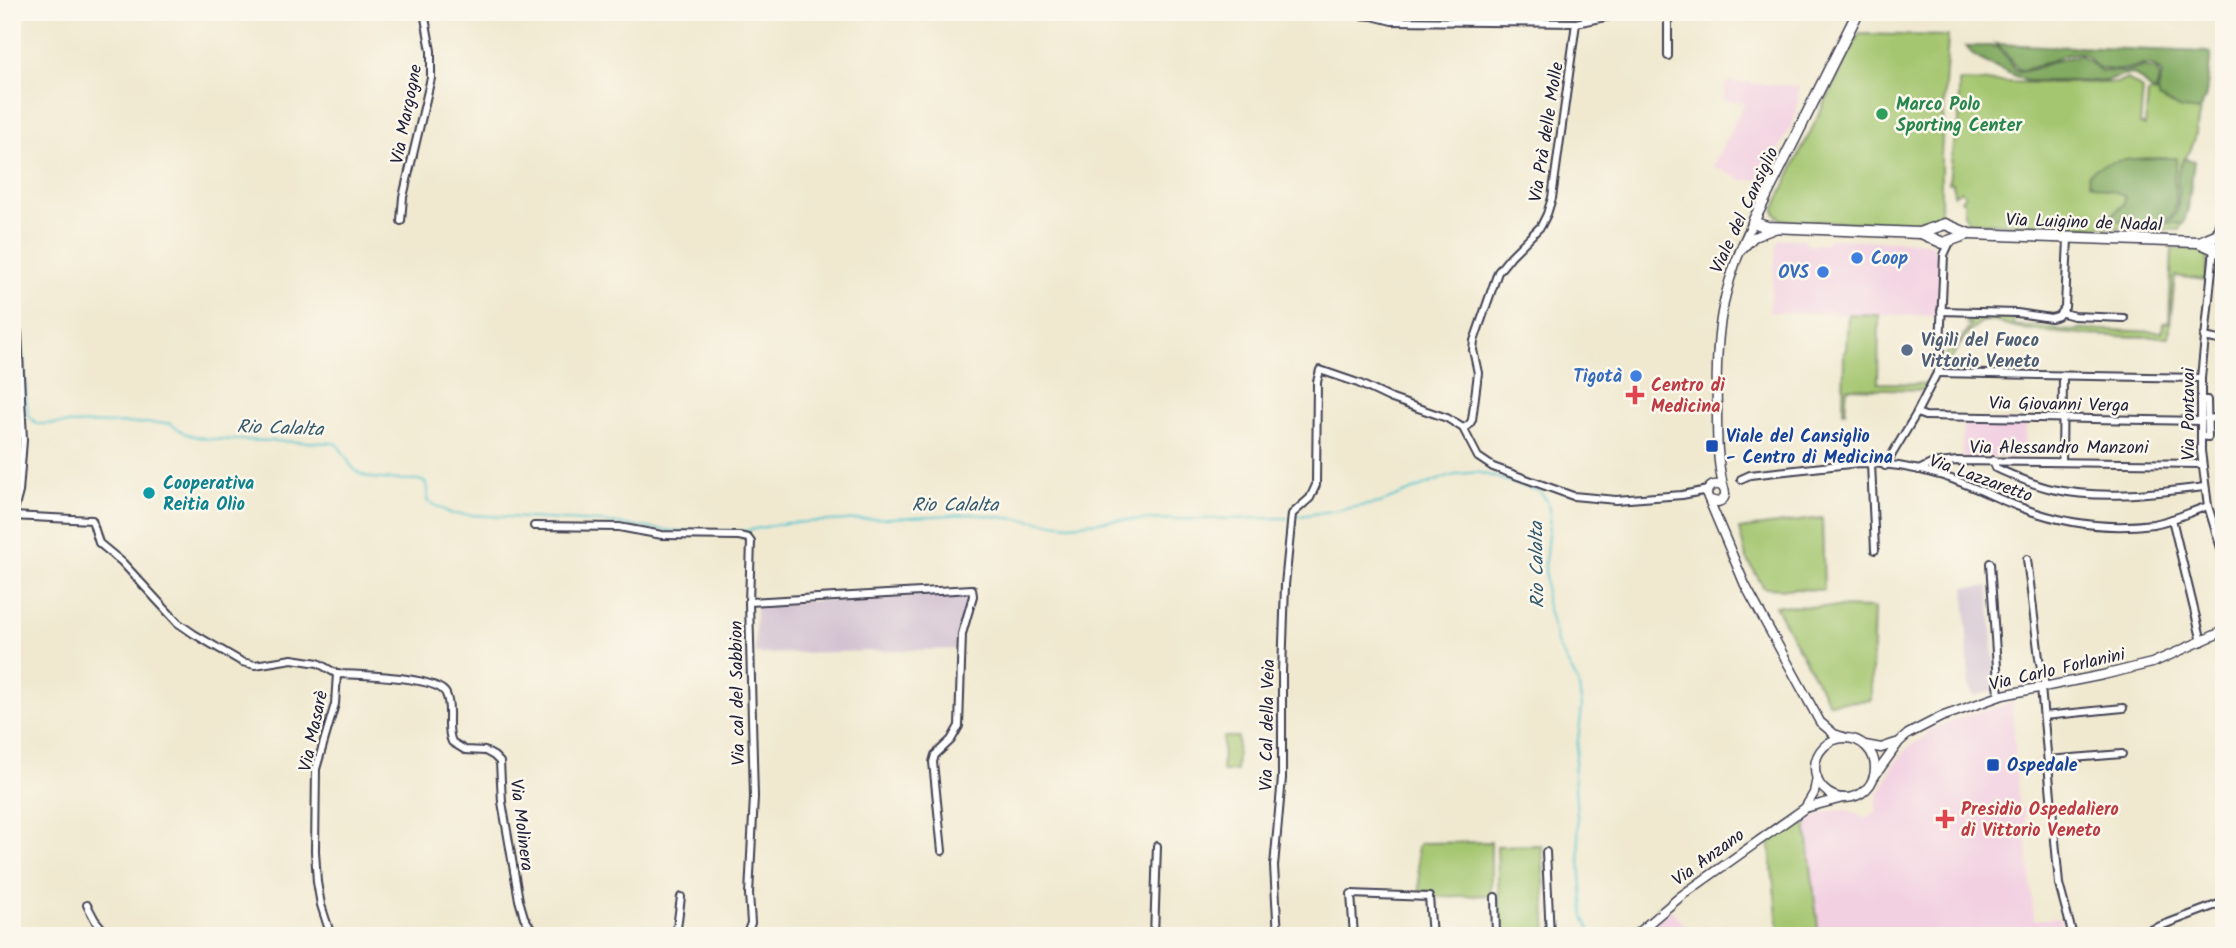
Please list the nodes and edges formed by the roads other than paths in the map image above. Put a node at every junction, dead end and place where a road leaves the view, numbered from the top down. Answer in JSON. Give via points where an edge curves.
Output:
{"nodes":[{"id":1,"x":424,"y":12,"type":"edge"},
{"id":2,"x":1322,"y":12,"type":"edge"},
{"id":3,"x":1629,"y":12,"type":"edge"},
{"id":4,"x":1668,"y":12,"type":"edge"},
{"id":5,"x":1858,"y":12,"type":"edge"},
{"id":6,"x":1576,"y":23,"type":"junction"},
{"id":7,"x":1668,"y":56,"type":"dead end"},
{"id":8,"x":1765,"y":197,"type":"junction"},
{"id":9,"x":2224,"y":206,"type":"edge"},
{"id":10,"x":2222,"y":216,"type":"edge"},
{"id":11,"x":401,"y":221,"type":"dead end"},
{"id":12,"x":1753,"y":222,"type":"junction"},
{"id":13,"x":1943,"y":225,"type":"junction"},
{"id":14,"x":1779,"y":228,"type":"junction"},
{"id":15,"x":1921,"y":233,"type":"junction"},
{"id":16,"x":1969,"y":234,"type":"junction"},
{"id":17,"x":2219,"y":234,"type":"edge"},
{"id":18,"x":2068,"y":238,"type":"junction"},
{"id":19,"x":1951,"y":240,"type":"junction"},
{"id":20,"x":1938,"y":241,"type":"junction"},
{"id":21,"x":2198,"y":242,"type":"junction"},
{"id":22,"x":2218,"y":250,"type":"edge"},
{"id":23,"x":1944,"y":254,"type":"junction"},
{"id":24,"x":1737,"y":255,"type":"junction"},
{"id":25,"x":1941,"y":311,"type":"junction"},
{"id":26,"x":2063,"y":313,"type":"junction"},
{"id":27,"x":2124,"y":318,"type":"dead end"},
{"id":28,"x":12,"y":322,"type":"edge"},
{"id":29,"x":2204,"y":337,"type":"junction"},
{"id":30,"x":2224,"y":341,"type":"edge"},
{"id":31,"x":1938,"y":373,"type":"junction"},
{"id":32,"x":2063,"y":376,"type":"junction"},
{"id":33,"x":2201,"y":378,"type":"junction"},
{"id":34,"x":1917,"y":413,"type":"junction"},
{"id":35,"x":2224,"y":417,"type":"edge"},
{"id":36,"x":2063,"y":418,"type":"junction"},
{"id":37,"x":2204,"y":420,"type":"junction"},
{"id":38,"x":1463,"y":428,"type":"junction"},
{"id":39,"x":1717,"y":435,"type":"junction"},
{"id":40,"x":1993,"y":460,"type":"junction"},
{"id":41,"x":2062,"y":461,"type":"junction"},
{"id":42,"x":1871,"y":464,"type":"junction"},
{"id":43,"x":2202,"y":464,"type":"junction"},
{"id":44,"x":1885,"y":466,"type":"junction"},
{"id":45,"x":1919,"y":471,"type":"junction"},
{"id":46,"x":1741,"y":479,"type":"dead end"},
{"id":47,"x":2205,"y":487,"type":"junction"},
{"id":48,"x":1709,"y":493,"type":"junction"},
{"id":49,"x":1724,"y":495,"type":"junction"},
{"id":50,"x":2208,"y":506,"type":"junction"},
{"id":51,"x":12,"y":517,"type":"edge"},
{"id":52,"x":2172,"y":519,"type":"junction"},
{"id":53,"x":534,"y":526,"type":"dead end"},
{"id":54,"x":1875,"y":550,"type":"dead end"},
{"id":55,"x":1732,"y":555,"type":"junction"},
{"id":56,"x":2224,"y":558,"type":"edge"},
{"id":57,"x":2027,"y":559,"type":"dead end"},
{"id":58,"x":1990,"y":563,"type":"dead end"},
{"id":59,"x":749,"y":602,"type":"junction"},
{"id":60,"x":2224,"y":631,"type":"edge"},
{"id":61,"x":2202,"y":642,"type":"junction"},
{"id":62,"x":338,"y":674,"type":"junction"},
{"id":63,"x":2043,"y":686,"type":"junction"},
{"id":64,"x":1999,"y":696,"type":"junction"},
{"id":65,"x":2123,"y":708,"type":"dead end"},
{"id":66,"x":2044,"y":716,"type":"junction"},
{"id":67,"x":1820,"y":722,"type":"junction"},
{"id":68,"x":1846,"y":738,"type":"junction"},
{"id":69,"x":1899,"y":742,"type":"junction"},
{"id":70,"x":1863,"y":744,"type":"junction"},
{"id":71,"x":1820,"y":752,"type":"junction"},
{"id":72,"x":2122,"y":754,"type":"dead end"},
{"id":73,"x":2048,"y":760,"type":"junction"},
{"id":74,"x":1817,"y":777,"type":"junction"},
{"id":75,"x":1874,"y":777,"type":"junction"},
{"id":76,"x":1843,"y":798,"type":"junction"},
{"id":77,"x":1805,"y":808,"type":"junction"},
{"id":78,"x":1157,"y":846,"type":"dead end"},
{"id":79,"x":943,"y":851,"type":"dead end"},
{"id":80,"x":1546,"y":852,"type":"dead end"},
{"id":81,"x":681,"y":897,"type":"dead end"},
{"id":82,"x":1495,"y":897,"type":"dead end"},
{"id":83,"x":2224,"y":902,"type":"edge"},
{"id":84,"x":87,"y":905,"type":"dead end"},
{"id":85,"x":108,"y":936,"type":"edge"},
{"id":86,"x":331,"y":936,"type":"edge"},
{"id":87,"x":536,"y":936,"type":"edge"},
{"id":88,"x":676,"y":936,"type":"edge"},
{"id":89,"x":746,"y":936,"type":"edge"},
{"id":90,"x":1154,"y":936,"type":"edge"},
{"id":91,"x":1278,"y":936,"type":"edge"},
{"id":92,"x":1354,"y":936,"type":"edge"},
{"id":93,"x":1433,"y":936,"type":"edge"},
{"id":94,"x":1496,"y":936,"type":"edge"},
{"id":95,"x":1550,"y":936,"type":"edge"},
{"id":96,"x":1634,"y":936,"type":"edge"},
{"id":97,"x":2073,"y":936,"type":"edge"},
{"id":98,"x":2134,"y":936,"type":"edge"}],
"edges":[{"from":1,"to":11,"type":"street","name":"Via Margogne","via":[[431,78]]},
{"from":2,"to":6,"type":"street","via":[[1392,21]]},
{"from":3,"to":6,"type":"street"},
{"from":4,"to":7,"type":"street"},
{"from":5,"to":8,"type":"main road","name":"Viale del Cansiglio"},
{"from":6,"to":38,"type":"street","name":"Via Prà delle Molle","via":[[1552,198],[1541,226],[1498,272],[1474,341],[1478,373],[1472,420]]},
{"from":8,"to":12,"type":"main road","name":"Viale del Cansiglio"},
{"from":8,"to":14,"type":"main road","via":[[1766,216]]},
{"from":9,"to":10,"type":"street"},
{"from":10,"to":17,"type":"street"},
{"from":12,"to":14,"type":"main road","name":"Via Luigino de Nadal"},
{"from":12,"to":24,"type":"main road","name":"Viale del Cansiglio"},
{"from":13,"to":15,"type":"main road","name":"Via Luigino de Nadal"},
{"from":13,"to":16,"type":"main road","name":"Via Luigino de Nadal"},
{"from":13,"to":19,"type":"main road","via":[[1954,232]]},
{"from":13,"to":20,"type":"main road","via":[[1934,235]]},
{"from":14,"to":15,"type":"main road","name":"Via Luigino de Nadal"},
{"from":14,"to":24,"type":"main road","name":"Via Luigino de Nadal","via":[[1754,237]]},
{"from":15,"to":20,"type":"main road","name":"Via Luigino de Nadal"},
{"from":16,"to":18,"type":"main road","name":"Via Luigino de Nadal"},
{"from":16,"to":19,"type":"main road","name":"Via Luigino de Nadal"},
{"from":17,"to":21,"type":"main road","name":"Via Luigino de Nadal"},
{"from":17,"to":22,"type":"main road","via":[[2211,243]]},
{"from":18,"to":21,"type":"main road","name":"Via Luigino de Nadal"},
{"from":18,"to":26,"type":"street"},
{"from":19,"to":20,"type":"main road","name":"Via Luigino de Nadal"},
{"from":19,"to":23,"type":"street"},
{"from":20,"to":23,"type":"street"},
{"from":21,"to":22,"type":"main road","name":"Via Luigino de Nadal"},
{"from":22,"to":29,"type":"street","name":"Via Pontavai"},
{"from":23,"to":25,"type":"street"},
{"from":24,"to":39,"type":"main road","name":"Viale del Cansiglio","via":[[1718,327]]},
{"from":25,"to":26,"type":"street","via":[[2051,318]]},
{"from":25,"to":31,"type":"street"},
{"from":26,"to":27,"type":"street"},
{"from":28,"to":51,"type":"street","via":[[18,331],[23,440]]},
{"from":29,"to":30,"type":"street"},
{"from":29,"to":33,"type":"street","name":"Via Pontavai"},
{"from":31,"to":32,"type":"street"},
{"from":31,"to":34,"type":"street"},
{"from":32,"to":33,"type":"street"},
{"from":32,"to":36,"type":"street"},
{"from":33,"to":37,"type":"street","name":"Via Pontavai"},
{"from":34,"to":36,"type":"street","name":"Via Giovanni Verga"},
{"from":34,"to":44,"type":"street"},
{"from":35,"to":37,"type":"street","name":"Via Giovanni Verga"},
{"from":36,"to":37,"type":"street","name":"Via Giovanni Verga"},
{"from":36,"to":41,"type":"street"},
{"from":37,"to":43,"type":"street","name":"Via Pontavai"},
{"from":38,"to":48,"type":"street","via":[[1478,457],[1493,467],[1573,496],[1616,500]]},
{"from":38,"to":91,"type":"street","name":"Via Cal della Veia","via":[[1358,383],[1319,373],[1316,485],[1292,518],[1285,585],[1282,778],[1274,866]]},
{"from":39,"to":48,"type":"main road","name":"Viale del Cansiglio","via":[[1715,478]]},
{"from":39,"to":49,"type":"main road","name":"Viale del Cansiglio"},
{"from":40,"to":41,"type":"street","name":"Via Alessandro Manzoni"},
{"from":40,"to":45,"type":"street","name":"Via Alessandro Manzoni","via":[[1947,461]]},
{"from":40,"to":47,"type":"street","via":[[1996,468],[2066,492],[2126,495]]},
{"from":41,"to":43,"type":"street","name":"Via Alessandro Manzoni"},
{"from":42,"to":44,"type":"street","name":"Via Lazzaretto"},
{"from":42,"to":46,"type":"street","name":"Via Lazzaretto"},
{"from":42,"to":54,"type":"street"},
{"from":43,"to":47,"type":"street","name":"Via Pontavai"},
{"from":44,"to":45,"type":"street","name":"Via Lazzaretto"},
{"from":45,"to":52,"type":"street","name":"Via Lazzaretto","via":[[2069,521],[2123,527]]},
{"from":47,"to":50,"type":"street","name":"Via Pontavai"},
{"from":48,"to":49,"type":"main road","via":[[1718,502]]},
{"from":48,"to":49,"type":"main road","via":[[1720,485]]},
{"from":48,"to":55,"type":"main road","name":"Viale del Cansiglio"},
{"from":49,"to":55,"type":"main road","name":"Viale del Cansiglio","via":[[1721,512]]},
{"from":50,"to":52,"type":"street","name":"Via Lazzaretto"},
{"from":50,"to":56,"type":"street","name":"Via Pontavai"},
{"from":51,"to":62,"type":"street","name":"Via Masarè","via":[[92,520],[99,543],[194,634],[242,662],[255,665],[292,659],[318,663]]},
{"from":52,"to":61,"type":"street"},
{"from":53,"to":59,"type":"street","via":[[619,527],[662,535],[748,538]]},
{"from":55,"to":67,"type":"main road","name":"Viale del Cansiglio"},
{"from":57,"to":63,"type":"street"},
{"from":58,"to":64,"type":"street"},
{"from":59,"to":79,"type":"street","name":"Via cal del Sabbion","via":[[972,589],[962,634],[959,726],[933,762]]},
{"from":59,"to":89,"type":"street","name":"Via cal del Sabbion","via":[[754,797],[751,923]]},
{"from":60,"to":61,"type":"main road","name":"Via Carlo Forlanini"},
{"from":61,"to":63,"type":"main road","name":"Via Carlo Forlanini","via":[[2140,666]]},
{"from":62,"to":86,"type":"street","name":"Via Masarè","via":[[335,704],[316,769],[317,882]]},
{"from":62,"to":87,"type":"street","name":"Via Molinera","via":[[433,683],[446,693],[452,742],[465,750],[485,751],[500,762],[517,893]]},
{"from":63,"to":64,"type":"main road","name":"Via Carlo Forlanini"},
{"from":63,"to":66,"type":"street"},
{"from":64,"to":69,"type":"main road","name":"Via Carlo Forlanini","via":[[1941,718]]},
{"from":65,"to":66,"type":"street"},
{"from":66,"to":73,"type":"street"},
{"from":67,"to":68,"type":"main road","name":"Viale del Cansiglio"},
{"from":67,"to":71,"type":"main road","name":"Viale del Cansiglio"},
{"from":68,"to":70,"type":"main road"},
{"from":68,"to":71,"type":"main road","via":[[1831,742]]},
{"from":69,"to":70,"type":"main road","name":"Via Carlo Forlanini","via":[[1881,748]]},
{"from":69,"to":75,"type":"main road","name":"Via Carlo Forlanini"},
{"from":70,"to":75,"type":"main road","via":[[1874,762]]},
{"from":71,"to":74,"type":"main road"},
{"from":72,"to":73,"type":"street"},
{"from":73,"to":97,"type":"street","via":[[2059,884]]},
{"from":74,"to":76,"type":"main road","via":[[1824,789]]},
{"from":74,"to":77,"type":"main road"},
{"from":75,"to":76,"type":"main road","via":[[1864,792]]},
{"from":76,"to":77,"type":"main road","name":"Via Anzano"},
{"from":77,"to":96,"type":"main road","name":"Via Anzano","via":[[1681,896]]},
{"from":78,"to":90,"type":"street"},
{"from":80,"to":95,"type":"street"},
{"from":81,"to":88,"type":"street"},
{"from":82,"to":94,"type":"street"},
{"from":83,"to":98,"type":"street"},
{"from":84,"to":85,"type":"street"},
{"from":92,"to":93,"type":"street","via":[[1351,894],[1429,897]]}]}
